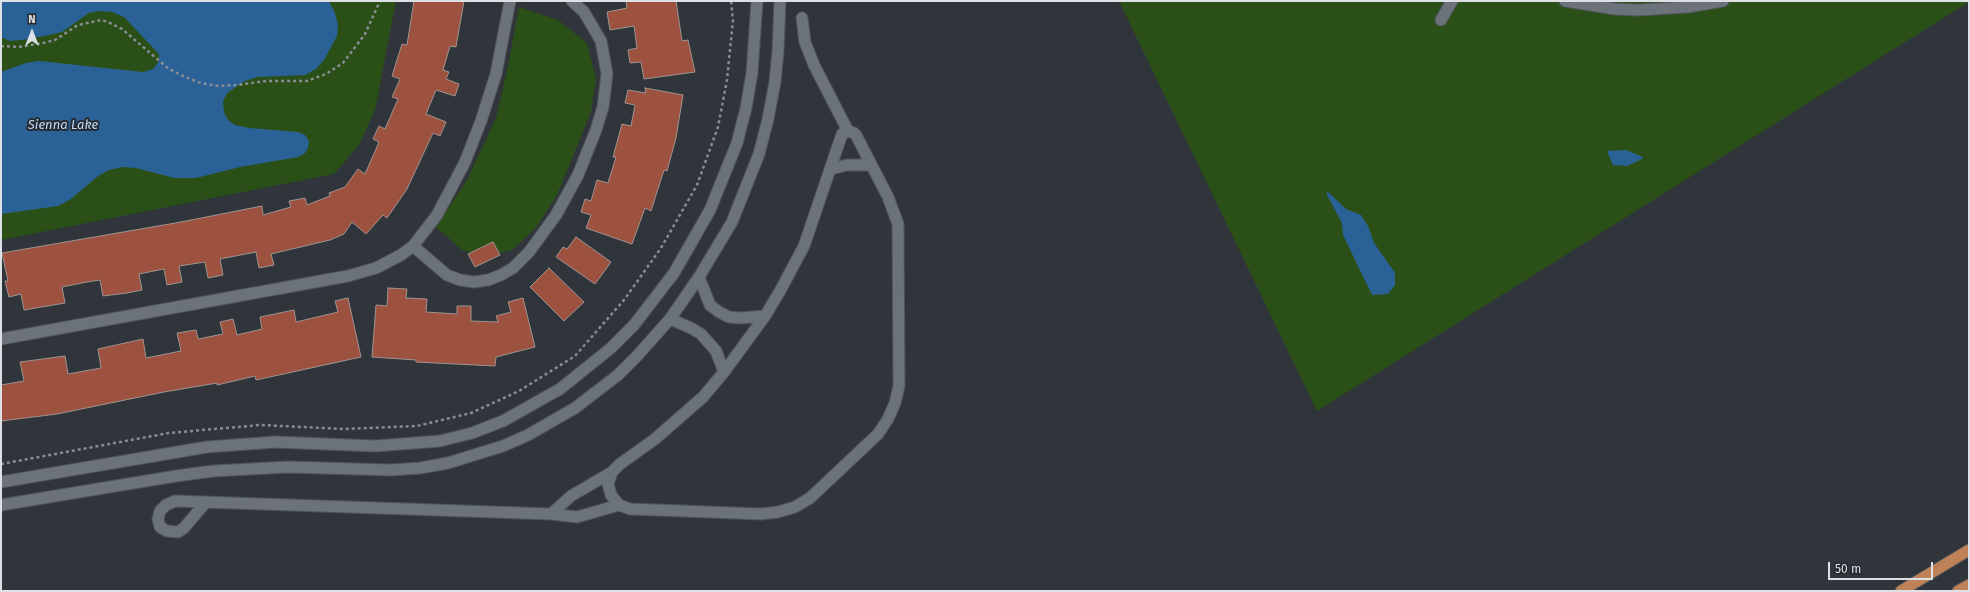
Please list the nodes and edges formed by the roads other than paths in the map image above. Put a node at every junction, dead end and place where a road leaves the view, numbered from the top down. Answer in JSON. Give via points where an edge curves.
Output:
{"nodes":[{"id":1,"x":510,"y":1,"type":"edge"},
{"id":2,"x":572,"y":1,"type":"edge"},
{"id":3,"x":757,"y":1,"type":"edge"},
{"id":4,"x":780,"y":1,"type":"edge"},
{"id":5,"x":1452,"y":1,"type":"edge"},
{"id":6,"x":1565,"y":1,"type":"edge"},
{"id":7,"x":1723,"y":1,"type":"edge"},
{"id":8,"x":802,"y":18,"type":"dead end"},
{"id":9,"x":1441,"y":20,"type":"dead end"},
{"id":10,"x":848,"y":131,"type":"junction"},
{"id":11,"x":871,"y":165,"type":"junction"},
{"id":12,"x":831,"y":169,"type":"junction"},
{"id":13,"x":413,"y":246,"type":"junction"},
{"id":14,"x":699,"y":277,"type":"junction"},
{"id":15,"x":765,"y":316,"type":"junction"},
{"id":16,"x":670,"y":319,"type":"junction"},
{"id":17,"x":1,"y":339,"type":"edge"},
{"id":18,"x":724,"y":372,"type":"junction"},
{"id":19,"x":612,"y":472,"type":"junction"},
{"id":20,"x":1,"y":482,"type":"edge"},
{"id":21,"x":206,"y":502,"type":"dead end"},
{"id":22,"x":1,"y":505,"type":"edge"},
{"id":23,"x":618,"y":505,"type":"junction"},
{"id":24,"x":551,"y":514,"type":"junction"},
{"id":25,"x":1969,"y":550,"type":"edge"},
{"id":26,"x":1969,"y":585,"type":"edge"},
{"id":27,"x":1901,"y":591,"type":"edge"},
{"id":28,"x":1958,"y":591,"type":"edge"}],
"edges":[{"from":1,"to":13,"type":"street","via":[[496,74],[481,121],[453,186]]},
{"from":2,"to":13,"type":"street","via":[[590,22],[601,41],[607,74],[603,107],[596,130],[578,175],[556,215],[529,252],[513,268],[501,276],[488,280],[474,282],[447,275]]},
{"from":3,"to":20,"type":"street","via":[[752,73],[746,108],[734,150],[710,210],[674,273],[634,324],[606,352],[560,389],[503,421],[472,433],[440,441],[375,446],[275,442],[207,447]]},
{"from":4,"to":14,"type":"street","via":[[775,82],[759,154],[732,222]]},
{"from":5,"to":9,"type":"street"},
{"from":6,"to":7,"type":"street","via":[[1639,10],[1688,7]]},
{"from":8,"to":10,"type":"street","via":[[805,42],[814,65]]},
{"from":10,"to":11,"type":"street","via":[[854,133]]},
{"from":10,"to":12,"type":"street","via":[[842,134]]},
{"from":11,"to":12,"type":"street","via":[[847,165]]},
{"from":11,"to":23,"type":"street","via":[[894,210],[899,238],[900,386],[890,414],[878,434],[810,498],[795,507],[778,512],[761,514],[630,509]]},
{"from":12,"to":15,"type":"street","via":[[804,246]]},
{"from":13,"to":17,"type":"street","via":[[389,262],[348,276]]},
{"from":14,"to":15,"type":"street","via":[[710,305],[719,312],[729,317],[740,318]]},
{"from":14,"to":16,"type":"street"},
{"from":15,"to":18,"type":"street"},
{"from":16,"to":18,"type":"street","via":[[691,328],[705,338],[716,352]]},
{"from":16,"to":22,"type":"street","via":[[618,375],[575,408],[528,435],[476,455],[420,468],[391,470],[288,467],[213,471]]},
{"from":18,"to":19,"type":"street","via":[[703,397],[679,419]]},
{"from":19,"to":23,"type":"street","via":[[608,484],[611,495]]},
{"from":19,"to":24,"type":"street","via":[[571,496]]},
{"from":21,"to":24,"type":"street"},
{"from":23,"to":24,"type":"street","via":[[577,517]]},
{"from":25,"to":27,"type":"highway"},
{"from":26,"to":28,"type":"highway"}]}
